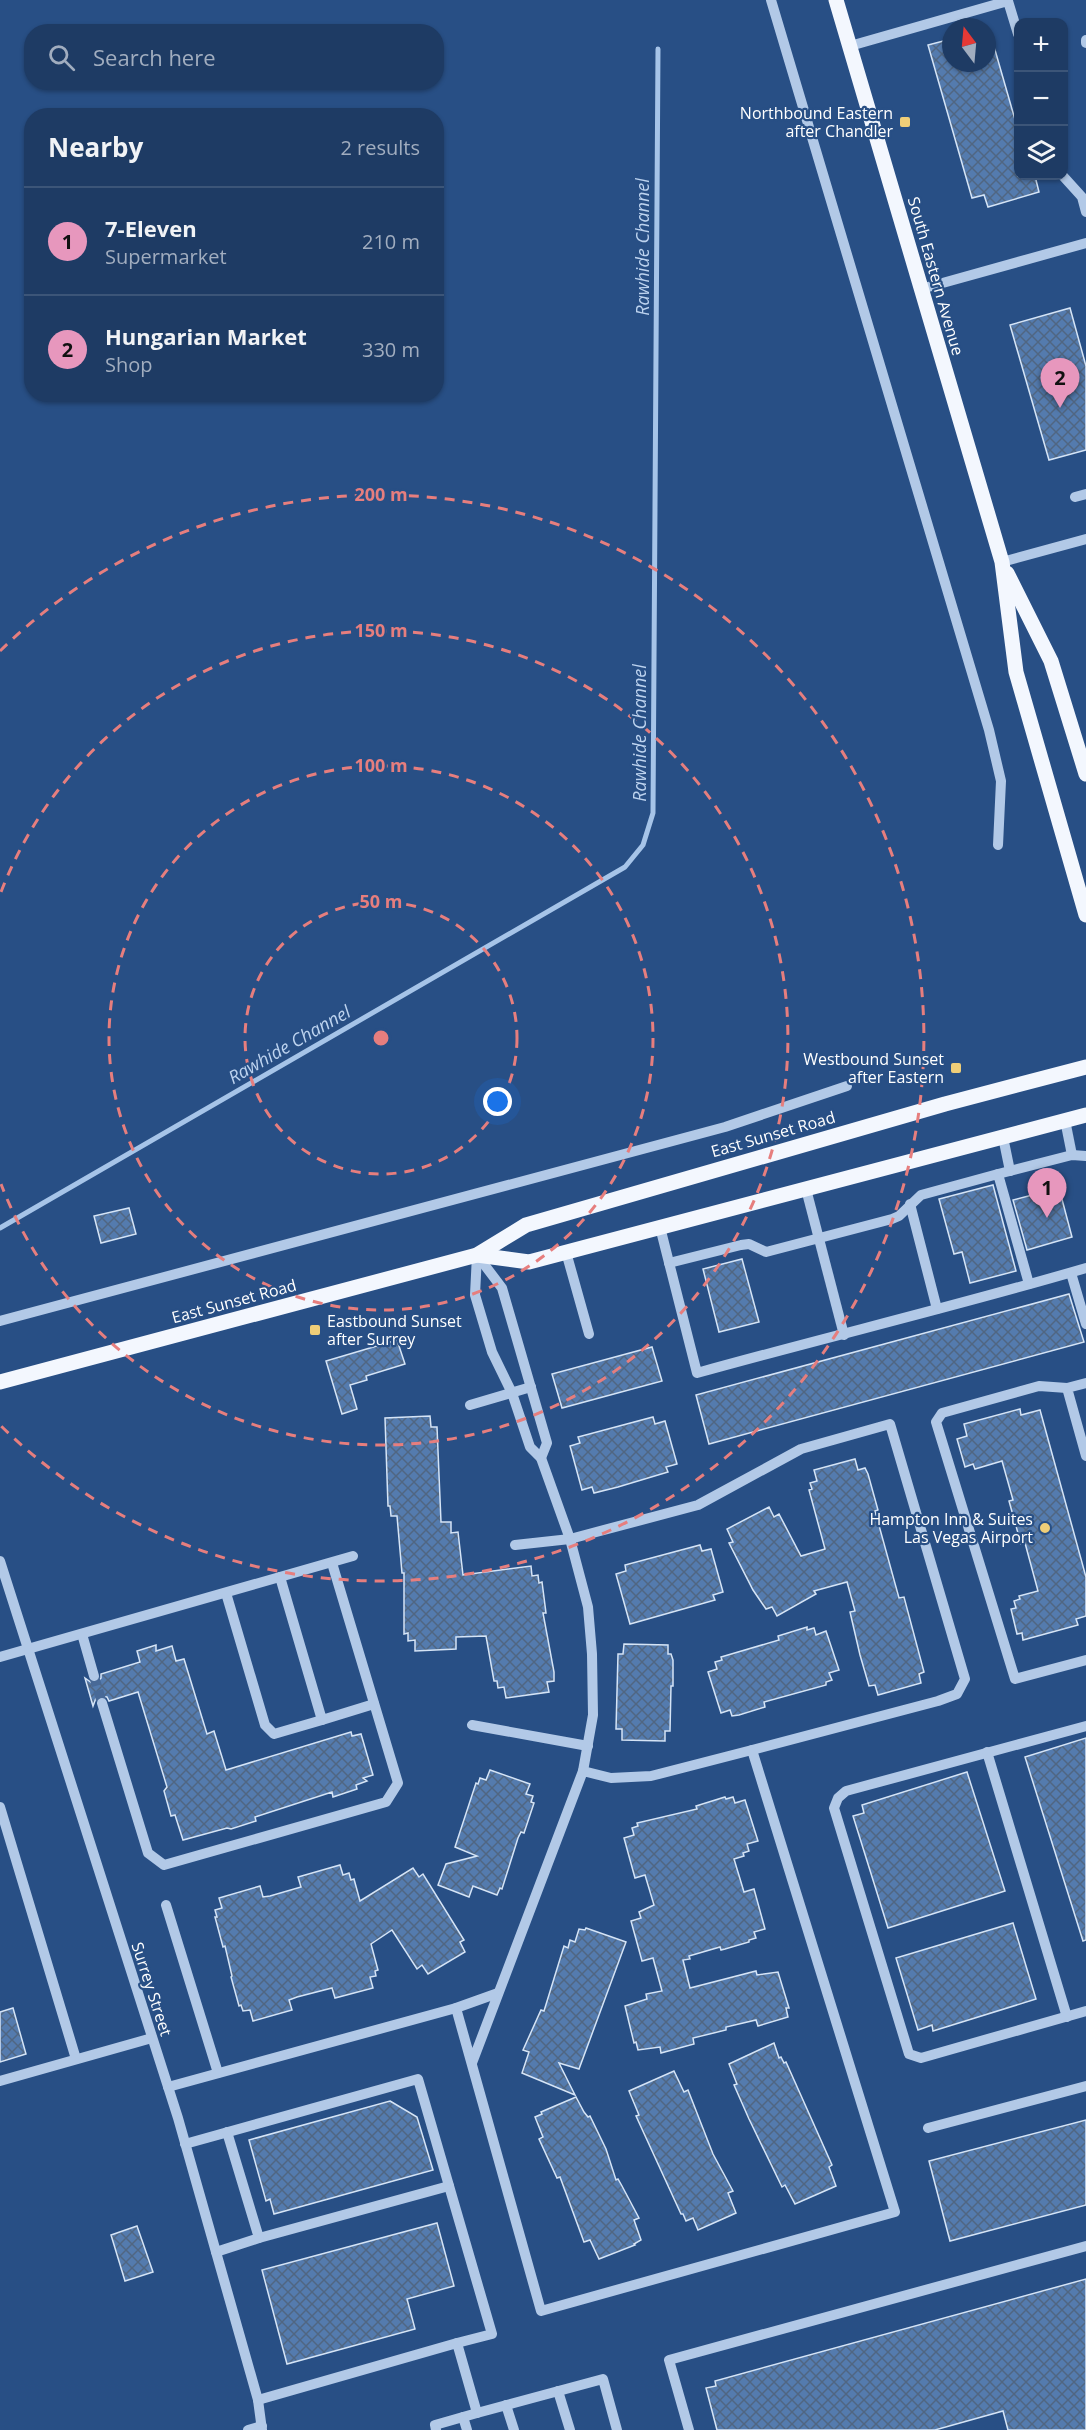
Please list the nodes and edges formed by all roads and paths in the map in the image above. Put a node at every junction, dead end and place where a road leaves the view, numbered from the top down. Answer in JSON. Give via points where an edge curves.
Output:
{"nodes":[{"id":1,"x":771,"y":0,"type":"edge"},
{"id":2,"x":836,"y":0,"type":"edge"},
{"id":3,"x":1014,"y":21,"type":"edge"},
{"id":4,"x":850,"y":46,"type":"junction"},
{"id":5,"x":1067,"y":180,"type":"edge"},
{"id":6,"x":1086,"y":212,"type":"edge"},
{"id":7,"x":1086,"y":243,"type":"edge"},
{"id":8,"x":921,"y":289,"type":"junction"},
{"id":9,"x":1086,"y":539,"type":"edge"},
{"id":10,"x":1002,"y":562,"type":"junction"},
{"id":11,"x":1086,"y":771,"type":"edge"},
{"id":12,"x":998,"y":845,"type":"dead end"},
{"id":13,"x":1086,"y":915,"type":"edge"},
{"id":14,"x":1086,"y":1067,"type":"edge"},
{"id":15,"x":847,"y":1086,"type":"dead end"},
{"id":16,"x":1086,"y":1115,"type":"edge"},
{"id":17,"x":1065,"y":1120,"type":"junction"},
{"id":18,"x":1003,"y":1137,"type":"junction"},
{"id":19,"x":1072,"y":1155,"type":"junction"},
{"id":20,"x":1086,"y":1156,"type":"edge"},
{"id":21,"x":1010,"y":1171,"type":"junction"},
{"id":22,"x":998,"y":1174,"type":"junction"},
{"id":23,"x":806,"y":1189,"type":"junction"},
{"id":24,"x":910,"y":1204,"type":"junction"},
{"id":25,"x":660,"y":1227,"type":"junction"},
{"id":26,"x":820,"y":1239,"type":"junction"},
{"id":27,"x":566,"y":1252,"type":"junction"},
{"id":28,"x":477,"y":1255,"type":"junction"},
{"id":29,"x":669,"y":1263,"type":"junction"},
{"id":30,"x":1086,"y":1268,"type":"edge"},
{"id":31,"x":1071,"y":1273,"type":"junction"},
{"id":32,"x":1029,"y":1284,"type":"junction"},
{"id":33,"x":938,"y":1310,"type":"junction"},
{"id":34,"x":0,"y":1321,"type":"edge"},
{"id":35,"x":1086,"y":1324,"type":"edge"},
{"id":36,"x":589,"y":1334,"type":"dead end"},
{"id":37,"x":844,"y":1335,"type":"junction"},
{"id":38,"x":0,"y":1382,"type":"edge"},
{"id":39,"x":1086,"y":1383,"type":"edge"},
{"id":40,"x":531,"y":1387,"type":"junction"},
{"id":41,"x":1066,"y":1389,"type":"junction"},
{"id":42,"x":512,"y":1393,"type":"junction"},
{"id":43,"x":470,"y":1405,"type":"dead end"},
{"id":44,"x":1086,"y":1456,"type":"edge"},
{"id":45,"x":541,"y":1458,"type":"junction"},
{"id":46,"x":570,"y":1539,"type":"junction"},
{"id":47,"x":515,"y":1545,"type":"dead end"},
{"id":48,"x":353,"y":1556,"type":"dead end"},
{"id":49,"x":0,"y":1561,"type":"edge"},
{"id":50,"x":332,"y":1563,"type":"junction"},
{"id":51,"x":280,"y":1577,"type":"junction"},
{"id":52,"x":226,"y":1593,"type":"junction"},
{"id":53,"x":82,"y":1634,"type":"junction"},
{"id":54,"x":27,"y":1650,"type":"junction"},
{"id":55,"x":0,"y":1657,"type":"edge"},
{"id":56,"x":1086,"y":1660,"type":"edge"},
{"id":57,"x":94,"y":1676,"type":"tunnel mouth"},
{"id":58,"x":102,"y":1703,"type":"tunnel mouth"},
{"id":59,"x":375,"y":1704,"type":"junction"},
{"id":60,"x":322,"y":1720,"type":"junction"},
{"id":61,"x":472,"y":1725,"type":"dead end"},
{"id":62,"x":1086,"y":1725,"type":"edge"},
{"id":63,"x":588,"y":1746,"type":"junction"},
{"id":64,"x":752,"y":1750,"type":"junction"},
{"id":65,"x":987,"y":1752,"type":"junction"},
{"id":66,"x":583,"y":1771,"type":"junction"},
{"id":67,"x":0,"y":1807,"type":"edge"},
{"id":68,"x":166,"y":1905,"type":"dead end"},
{"id":69,"x":498,"y":1993,"type":"junction"},
{"id":70,"x":456,"y":2008,"type":"junction"},
{"id":71,"x":1086,"y":2011,"type":"edge"},
{"id":72,"x":1067,"y":2017,"type":"junction"},
{"id":73,"x":152,"y":2038,"type":"junction"},
{"id":74,"x":76,"y":2059,"type":"junction"},
{"id":75,"x":472,"y":2063,"type":"junction"},
{"id":76,"x":218,"y":2073,"type":"junction"},
{"id":77,"x":0,"y":2081,"type":"edge"},
{"id":78,"x":1086,"y":2086,"type":"edge"},
{"id":79,"x":168,"y":2087,"type":"junction"},
{"id":80,"x":928,"y":2128,"type":"dead end"},
{"id":81,"x":227,"y":2132,"type":"junction"},
{"id":82,"x":185,"y":2144,"type":"junction"},
{"id":83,"x":449,"y":2186,"type":"junction"},
{"id":84,"x":259,"y":2238,"type":"junction"},
{"id":85,"x":1086,"y":2246,"type":"edge"},
{"id":86,"x":216,"y":2252,"type":"junction"},
{"id":87,"x":457,"y":2343,"type":"junction"},
{"id":88,"x":558,"y":2391,"type":"junction"},
{"id":89,"x":258,"y":2400,"type":"junction"},
{"id":90,"x":506,"y":2405,"type":"junction"},
{"id":91,"x":477,"y":2413,"type":"junction"},
{"id":92,"x":463,"y":2417,"type":"junction"},
{"id":93,"x":262,"y":2428,"type":"edge"},
{"id":94,"x":248,"y":2430,"type":"edge"},
{"id":95,"x":436,"y":2430,"type":"edge"},
{"id":96,"x":467,"y":2430,"type":"edge"},
{"id":97,"x":514,"y":2430,"type":"edge"},
{"id":98,"x":570,"y":2430,"type":"edge"},
{"id":99,"x":617,"y":2430,"type":"edge"},
{"id":100,"x":689,"y":2430,"type":"edge"}],
"edges":[{"from":1,"to":12,"type":"street","via":[[989,730],[1001,781]]},
{"from":2,"to":4,"type":"main road","name":"South Eastern Avenue"},
{"from":3,"to":4,"type":"street","via":[[1008,1]]},
{"from":4,"to":8,"type":"main road","name":"South Eastern Avenue"},
{"from":5,"to":6,"type":"street","via":[[1082,197]]},
{"from":7,"to":8,"type":"street"},
{"from":8,"to":10,"type":"main road","name":"South Eastern Avenue"},
{"from":9,"to":10,"type":"street"},
{"from":10,"to":11,"type":"main road","name":"South Eastern Avenue","via":[[1051,661]]},
{"from":10,"to":13,"type":"main road","name":"South Eastern Avenue","via":[[1016,672]]},
{"from":14,"to":28,"type":"main road","name":"East Sunset Road","via":[[933,1107],[526,1225]]},
{"from":15,"to":34,"type":"street","via":[[725,1127]]},
{"from":16,"to":17,"type":"main road","name":"East Sunset Road"},
{"from":17,"to":18,"type":"main road","name":"East Sunset Road"},
{"from":17,"to":19,"type":"street"},
{"from":18,"to":21,"type":"street"},
{"from":18,"to":23,"type":"main road","name":"East Sunset Road"},
{"from":19,"to":20,"type":"street"},
{"from":19,"to":21,"type":"street"},
{"from":21,"to":22,"type":"street"},
{"from":22,"to":24,"type":"street","via":[[921,1195]]},
{"from":22,"to":32,"type":"street"},
{"from":23,"to":25,"type":"main road","name":"East Sunset Road"},
{"from":23,"to":26,"type":"street"},
{"from":24,"to":26,"type":"street","via":[[892,1219]]},
{"from":24,"to":33,"type":"street"},
{"from":25,"to":27,"type":"main road","name":"East Sunset Road"},
{"from":25,"to":29,"type":"street"},
{"from":26,"to":29,"type":"street","via":[[766,1252],[749,1244],[741,1245]]},
{"from":26,"to":37,"type":"street"},
{"from":27,"to":28,"type":"main road","name":"East Sunset Road","via":[[529,1262]]},
{"from":27,"to":36,"type":"street"},
{"from":28,"to":38,"type":"main road","name":"East Sunset Road"},
{"from":28,"to":40,"type":"street","via":[[502,1288]]},
{"from":28,"to":42,"type":"street","via":[[475,1295],[492,1352]]},
{"from":29,"to":37,"type":"street","via":[[697,1373]]},
{"from":30,"to":31,"type":"street"},
{"from":31,"to":32,"type":"street"},
{"from":31,"to":35,"type":"street"},
{"from":32,"to":33,"type":"street"},
{"from":33,"to":37,"type":"street"},
{"from":39,"to":41,"type":"street"},
{"from":40,"to":42,"type":"street"},
{"from":40,"to":45,"type":"street","via":[[547,1443]]},
{"from":41,"to":44,"type":"street"},
{"from":41,"to":56,"type":"street","via":[[1039,1386],[942,1413],[936,1422],[1014,1679]]},
{"from":42,"to":43,"type":"street"},
{"from":42,"to":45,"type":"street","via":[[530,1447]]},
{"from":45,"to":46,"type":"street"},
{"from":46,"to":47,"type":"street"},
{"from":46,"to":63,"type":"street","via":[[588,1607],[593,1715]]},
{"from":46,"to":64,"type":"street","via":[[698,1505],[801,1449],[890,1424],[965,1679],[957,1694],[938,1701]]},
{"from":48,"to":50,"type":"street"},
{"from":49,"to":54,"type":"street","name":"Surrey Street"},
{"from":50,"to":51,"type":"street"},
{"from":50,"to":59,"type":"street"},
{"from":51,"to":52,"type":"street"},
{"from":51,"to":60,"type":"street"},
{"from":52,"to":53,"type":"street"},
{"from":52,"to":60,"type":"street","via":[[265,1725],[274,1734]]},
{"from":53,"to":54,"type":"street"},
{"from":53,"to":57,"type":"street"},
{"from":54,"to":55,"type":"street"},
{"from":54,"to":73,"type":"street","name":"Surrey Street"},
{"from":58,"to":59,"type":"street","via":[[148,1852],[164,1865],[386,1802],[398,1783]]},
{"from":59,"to":60,"type":"street"},
{"from":61,"to":63,"type":"street"},
{"from":62,"to":65,"type":"street"},
{"from":63,"to":66,"type":"street"},
{"from":64,"to":66,"type":"street","via":[[651,1776],[611,1778]]},
{"from":64,"to":75,"type":"street","via":[[895,2212],[541,2311]]},
{"from":65,"to":72,"type":"street"},
{"from":65,"to":72,"type":"street","via":[[846,1791],[834,1808],[909,2054],[921,2058]]},
{"from":66,"to":69,"type":"street"},
{"from":67,"to":74,"type":"street"},
{"from":68,"to":76,"type":"street"},
{"from":69,"to":70,"type":"street"},
{"from":69,"to":75,"type":"street"},
{"from":70,"to":75,"type":"street"},
{"from":70,"to":76,"type":"street"},
{"from":71,"to":72,"type":"street"},
{"from":73,"to":74,"type":"street"},
{"from":73,"to":79,"type":"street","name":"Surrey Street"},
{"from":74,"to":77,"type":"street"},
{"from":76,"to":79,"type":"street"},
{"from":78,"to":80,"type":"street"},
{"from":79,"to":82,"type":"street","name":"Surrey Street"},
{"from":81,"to":82,"type":"street"},
{"from":81,"to":83,"type":"street","via":[[418,2079]]},
{"from":81,"to":84,"type":"street"},
{"from":82,"to":86,"type":"street","name":"Surrey Street"},
{"from":83,"to":84,"type":"street"},
{"from":83,"to":87,"type":"street","via":[[492,2334]]},
{"from":84,"to":86,"type":"street"},
{"from":85,"to":100,"type":"street","via":[[669,2360]]},
{"from":86,"to":89,"type":"street","name":"Surrey Street"},
{"from":87,"to":89,"type":"street"},
{"from":87,"to":91,"type":"street"},
{"from":88,"to":90,"type":"street"},
{"from":88,"to":98,"type":"street"},
{"from":88,"to":99,"type":"street","via":[[603,2379]]},
{"from":89,"to":93,"type":"street","name":"Surrey Street"},
{"from":90,"to":91,"type":"street"},
{"from":90,"to":97,"type":"street"},
{"from":91,"to":92,"type":"street"},
{"from":92,"to":95,"type":"street","via":[[435,2426]]},
{"from":92,"to":96,"type":"street"},
{"from":93,"to":94,"type":"street"}]}
